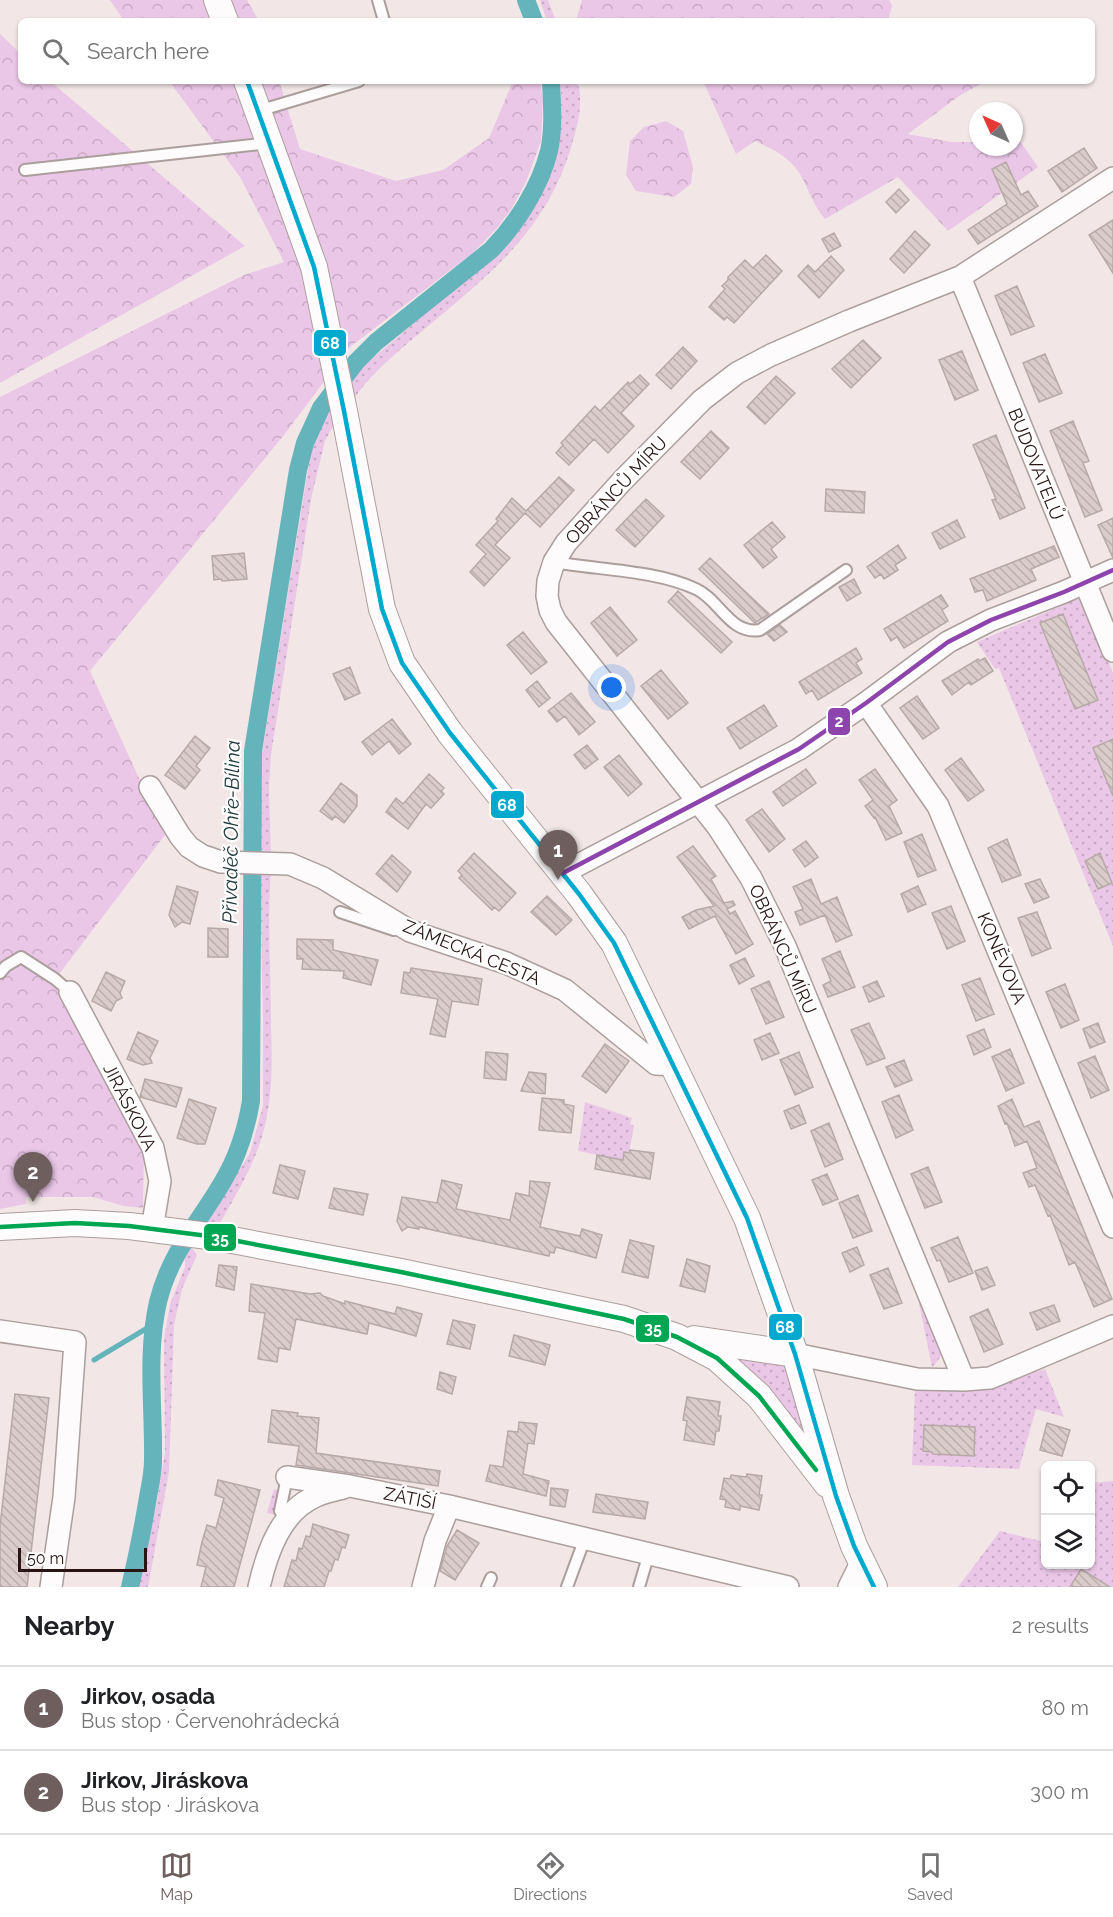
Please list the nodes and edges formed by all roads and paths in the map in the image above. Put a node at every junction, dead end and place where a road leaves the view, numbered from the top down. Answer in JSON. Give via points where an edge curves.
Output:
{"nodes":[{"id":1,"x":217,"y":0,"type":"edge"},
{"id":2,"x":378,"y":0,"type":"edge"},
{"id":3,"x":224,"y":18,"type":"edge"},
{"id":4,"x":383,"y":18,"type":"edge"},
{"id":5,"x":248,"y":84,"type":"edge"},
{"id":6,"x":349,"y":84,"type":"edge"},
{"id":7,"x":258,"y":112,"type":"junction"},
{"id":8,"x":269,"y":143,"type":"junction"},
{"id":9,"x":25,"y":170,"type":"dead end"},
{"id":10,"x":1113,"y":177,"type":"edge"},
{"id":11,"x":960,"y":277,"type":"junction"},
{"id":12,"x":554,"y":562,"type":"junction"},
{"id":13,"x":846,"y":570,"type":"dead end"},
{"id":14,"x":1113,"y":570,"type":"edge"},
{"id":15,"x":1084,"y":584,"type":"junction"},
{"id":16,"x":1113,"y":651,"type":"edge"},
{"id":17,"x":866,"y":703,"type":"junction"},
{"id":18,"x":150,"y":787,"type":"dead end"},
{"id":19,"x":698,"y":801,"type":"junction"},
{"id":20,"x":563,"y":873,"type":"junction"},
{"id":21,"x":340,"y":912,"type":"dead end"},
{"id":22,"x":410,"y":930,"type":"junction"},
{"id":23,"x":0,"y":973,"type":"edge"},
{"id":24,"x":70,"y":992,"type":"joint"},
{"id":25,"x":673,"y":1065,"type":"junction"},
{"id":26,"x":0,"y":1227,"type":"edge"},
{"id":27,"x":1113,"y":1227,"type":"edge"},
{"id":28,"x":155,"y":1230,"type":"junction"},
{"id":29,"x":1113,"y":1326,"type":"edge"},
{"id":30,"x":0,"y":1331,"type":"edge"},
{"id":31,"x":676,"y":1337,"type":"junction"},
{"id":32,"x":795,"y":1354,"type":"junction"},
{"id":33,"x":964,"y":1380,"type":"junction"},
{"id":34,"x":287,"y":1477,"type":"joint"},
{"id":35,"x":350,"y":1486,"type":"junction"},
{"id":36,"x":836,"y":1496,"type":"junction"},
{"id":37,"x":449,"y":1506,"type":"junction"},
{"id":38,"x":288,"y":1519,"type":"junction"},
{"id":39,"x":585,"y":1538,"type":"junction"},
{"id":40,"x":649,"y":1553,"type":"junction"},
{"id":41,"x":862,"y":1561,"type":"junction"},
{"id":42,"x":51,"y":1587,"type":"edge"},
{"id":43,"x":259,"y":1587,"type":"edge"},
{"id":44,"x":423,"y":1587,"type":"edge"},
{"id":45,"x":567,"y":1587,"type":"edge"},
{"id":46,"x":639,"y":1587,"type":"edge"},
{"id":47,"x":788,"y":1587,"type":"edge"},
{"id":48,"x":849,"y":1587,"type":"edge"},
{"id":49,"x":874,"y":1587,"type":"edge"}],
"edges":[{"from":1,"to":3,"type":"street"},
{"from":2,"to":4,"type":"lane"},
{"from":5,"to":7,"type":"street"},
{"from":6,"to":7,"type":"lane"},
{"from":7,"to":8,"type":"street"},
{"from":8,"to":9,"type":"lane"},
{"from":8,"to":20,"type":"street","via":[[314,267],[382,609],[402,663],[450,733]]},
{"from":10,"to":11,"type":"street","name":"OBRÁNCŮ MÍRU"},
{"from":11,"to":12,"type":"street","name":"OBRÁNCŮ MÍRU","via":[[849,321],[737,373],[692,409],[623,480],[566,543]]},
{"from":11,"to":15,"type":"street","name":"BUDOVATELŮ"},
{"from":12,"to":13,"type":"lane","via":[[674,580],[700,590],[736,624],[751,631],[760,630]]},
{"from":12,"to":19,"type":"street","name":"OBRÁNCŮ MÍRU","via":[[547,596],[555,622]]},
{"from":14,"to":15,"type":"street"},
{"from":15,"to":16,"type":"street","name":"BUDOVATELŮ"},
{"from":15,"to":17,"type":"street","via":[[948,642]]},
{"from":17,"to":19,"type":"street","via":[[799,749]]},
{"from":17,"to":27,"type":"street","name":"KONĚVOVA","via":[[938,806]]},
{"from":18,"to":22,"type":"street","name":"ZÁMECKÁ CESTA","via":[[189,847],[202,856],[221,862],[290,864],[323,878]]},
{"from":19,"to":20,"type":"street"},
{"from":19,"to":33,"type":"street","name":"OBRÁNCŮ MÍRU","via":[[751,878],[785,946]]},
{"from":20,"to":25,"type":"street","via":[[614,943]]},
{"from":21,"to":22,"type":"lane","via":[[398,931]]},
{"from":22,"to":25,"type":"street","name":"ZÁMECKÁ CESTA","via":[[506,963],[565,990],[656,1064]]},
{"from":23,"to":24,"type":"lane","via":[[21,957]]},
{"from":24,"to":28,"type":"street","name":"JIRÁSKOVA","via":[[153,1148],[160,1181]]},
{"from":25,"to":32,"type":"street","via":[[747,1218]]},
{"from":26,"to":28,"type":"street","via":[[75,1223]]},
{"from":28,"to":31,"type":"street","via":[[401,1272],[624,1319]]},
{"from":29,"to":33,"type":"street","via":[[990,1378]]},
{"from":30,"to":42,"type":"street","via":[[75,1342],[64,1497]]},
{"from":31,"to":32,"type":"street"},
{"from":31,"to":36,"type":"street","via":[[717,1358],[759,1396]]},
{"from":32,"to":33,"type":"street","via":[[918,1379]]},
{"from":32,"to":36,"type":"street"},
{"from":34,"to":35,"type":"street","name":"ZÁTIŠÍ"},
{"from":34,"to":38,"type":"lane","via":[[280,1511]]},
{"from":35,"to":37,"type":"street","name":"ZÁTIŠÍ"},
{"from":35,"to":38,"type":"street","via":[[315,1496]]},
{"from":36,"to":41,"type":"street"},
{"from":37,"to":39,"type":"street"},
{"from":37,"to":44,"type":"street","name":"ZÁTIŠÍ"},
{"from":38,"to":43,"type":"street","via":[[266,1559]]},
{"from":39,"to":40,"type":"street"},
{"from":39,"to":45,"type":"lane"},
{"from":40,"to":46,"type":"lane"},
{"from":40,"to":47,"type":"street"},
{"from":41,"to":48,"type":"street"},
{"from":41,"to":49,"type":"street"}]}
